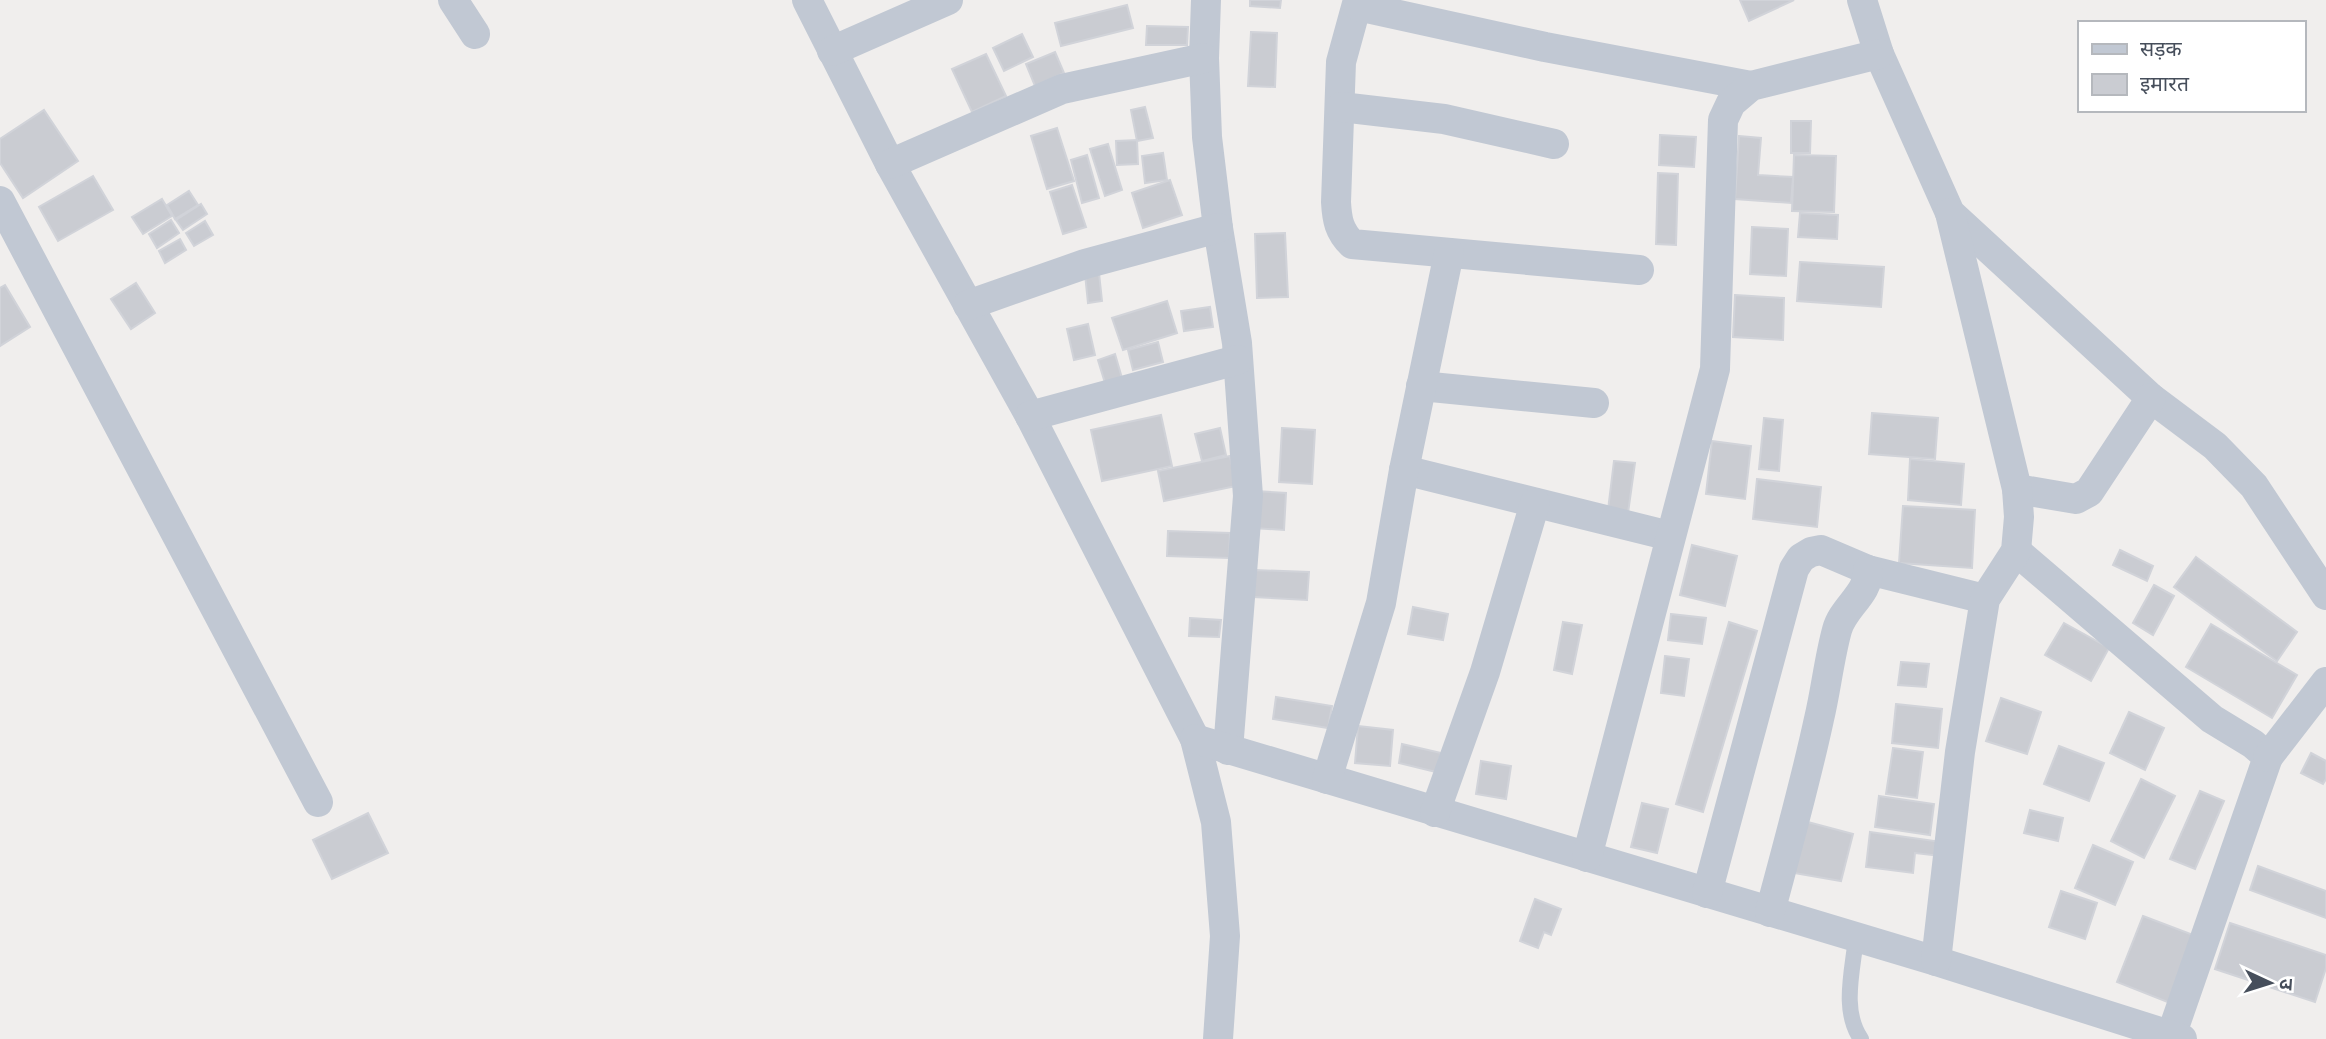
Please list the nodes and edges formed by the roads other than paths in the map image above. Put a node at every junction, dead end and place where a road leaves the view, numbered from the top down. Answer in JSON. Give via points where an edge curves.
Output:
{"nodes":[{"id":1,"x":453,"y":0,"type":"edge"},
{"id":2,"x":807,"y":0,"type":"edge"},
{"id":3,"x":947,"y":0,"type":"edge"},
{"id":4,"x":1206,"y":0,"type":"edge"},
{"id":5,"x":1862,"y":0,"type":"edge"},
{"id":6,"x":1358,"y":3,"type":"edge"},
{"id":7,"x":475,"y":34,"type":"dead end"},
{"id":8,"x":832,"y":51,"type":"junction"},
{"id":9,"x":1879,"y":54,"type":"junction"},
{"id":10,"x":1204,"y":58,"type":"junction"},
{"id":11,"x":1752,"y":86,"type":"junction"},
{"id":12,"x":1341,"y":107,"type":"junction"},
{"id":13,"x":1554,"y":144,"type":"dead end"},
{"id":14,"x":890,"y":164,"type":"junction"},
{"id":15,"x":0,"y":201,"type":"edge"},
{"id":16,"x":1950,"y":214,"type":"junction"},
{"id":17,"x":1218,"y":228,"type":"junction"},
{"id":18,"x":7,"y":236,"type":"edge"},
{"id":19,"x":1449,"y":253,"type":"junction"},
{"id":20,"x":1639,"y":270,"type":"dead end"},
{"id":21,"x":968,"y":305,"type":"junction"},
{"id":22,"x":1237,"y":360,"type":"junction"},
{"id":23,"x":1421,"y":386,"type":"junction"},
{"id":24,"x":2151,"y":398,"type":"junction"},
{"id":25,"x":1594,"y":403,"type":"dead end"},
{"id":26,"x":1030,"y":416,"type":"junction"},
{"id":27,"x":1404,"y":470,"type":"junction"},
{"id":28,"x":2017,"y":489,"type":"junction"},
{"id":29,"x":1535,"y":503,"type":"junction"},
{"id":30,"x":1671,"y":536,"type":"junction"},
{"id":31,"x":2016,"y":551,"type":"junction"},
{"id":32,"x":1868,"y":570,"type":"junction"},
{"id":33,"x":2326,"y":595,"type":"edge"},
{"id":34,"x":1985,"y":598,"type":"junction"},
{"id":35,"x":2326,"y":682,"type":"edge"},
{"id":36,"x":1195,"y":739,"type":"junction"},
{"id":37,"x":1228,"y":750,"type":"junction"},
{"id":38,"x":2268,"y":757,"type":"junction"},
{"id":39,"x":1327,"y":779,"type":"junction"},
{"id":40,"x":318,"y":802,"type":"dead end"},
{"id":41,"x":1435,"y":812,"type":"junction"},
{"id":42,"x":1587,"y":857,"type":"junction"},
{"id":43,"x":1707,"y":893,"type":"junction"},
{"id":44,"x":1770,"y":912,"type":"junction"},
{"id":45,"x":1856,"y":937,"type":"junction"},
{"id":46,"x":1936,"y":961,"type":"junction"},
{"id":47,"x":2177,"y":1037,"type":"edge"},
{"id":48,"x":1218,"y":1039,"type":"edge"},
{"id":49,"x":1861,"y":1039,"type":"edge"}],
"edges":[{"from":1,"to":7,"type":"street"},
{"from":2,"to":8,"type":"street"},
{"from":3,"to":8,"type":"street"},
{"from":4,"to":10,"type":"street"},
{"from":5,"to":9,"type":"street"},
{"from":6,"to":11,"type":"street","via":[[1545,47]]},
{"from":6,"to":12,"type":"street","via":[[1341,62]]},
{"from":8,"to":14,"type":"street"},
{"from":9,"to":11,"type":"street"},
{"from":9,"to":16,"type":"street"},
{"from":10,"to":14,"type":"street","via":[[1062,89]]},
{"from":10,"to":17,"type":"street"},
{"from":11,"to":30,"type":"street","via":[[1731,103],[1723,120],[1715,369]]},
{"from":12,"to":13,"type":"street","via":[[1444,119]]},
{"from":12,"to":19,"type":"street","via":[[1336,202],[1343,234],[1352,244]]},
{"from":14,"to":21,"type":"street"},
{"from":15,"to":18,"type":"street"},
{"from":16,"to":24,"type":"street"},
{"from":16,"to":28,"type":"street"},
{"from":17,"to":21,"type":"street","via":[[1085,264]]},
{"from":17,"to":22,"type":"street"},
{"from":18,"to":40,"type":"street"},
{"from":19,"to":20,"type":"street"},
{"from":19,"to":23,"type":"street"},
{"from":21,"to":26,"type":"street"},
{"from":22,"to":26,"type":"street"},
{"from":22,"to":37,"type":"street","via":[[1248,496]]},
{"from":23,"to":25,"type":"street"},
{"from":23,"to":27,"type":"street"},
{"from":24,"to":28,"type":"street","via":[[2089,492],[2076,499]]},
{"from":24,"to":33,"type":"street","via":[[2215,446],[2254,486]]},
{"from":26,"to":36,"type":"street"},
{"from":27,"to":29,"type":"street"},
{"from":27,"to":39,"type":"street","via":[[1381,603]]},
{"from":28,"to":31,"type":"street"},
{"from":29,"to":30,"type":"street"},
{"from":29,"to":41,"type":"street","via":[[1485,672]]},
{"from":30,"to":42,"type":"street"},
{"from":31,"to":34,"type":"street"},
{"from":31,"to":38,"type":"street","via":[[2212,719]]},
{"from":32,"to":34,"type":"street"},
{"from":32,"to":43,"type":"street","via":[[1821,550],[1801,558],[1794,569]]},
{"from":32,"to":44,"type":"street","via":[[1864,588],[1836,631],[1820,718]]},
{"from":34,"to":46,"type":"street","via":[[1960,751]]},
{"from":35,"to":38,"type":"street"},
{"from":36,"to":37,"type":"street"},
{"from":36,"to":48,"type":"street","via":[[1216,822],[1225,936]]},
{"from":37,"to":39,"type":"street"},
{"from":38,"to":47,"type":"street"},
{"from":39,"to":41,"type":"street"},
{"from":41,"to":42,"type":"street"},
{"from":42,"to":43,"type":"street"},
{"from":43,"to":44,"type":"street"},
{"from":44,"to":45,"type":"street"},
{"from":45,"to":46,"type":"street"},
{"from":45,"to":49,"type":"lane","via":[[1849,1003]]},
{"from":46,"to":47,"type":"street"}]}
